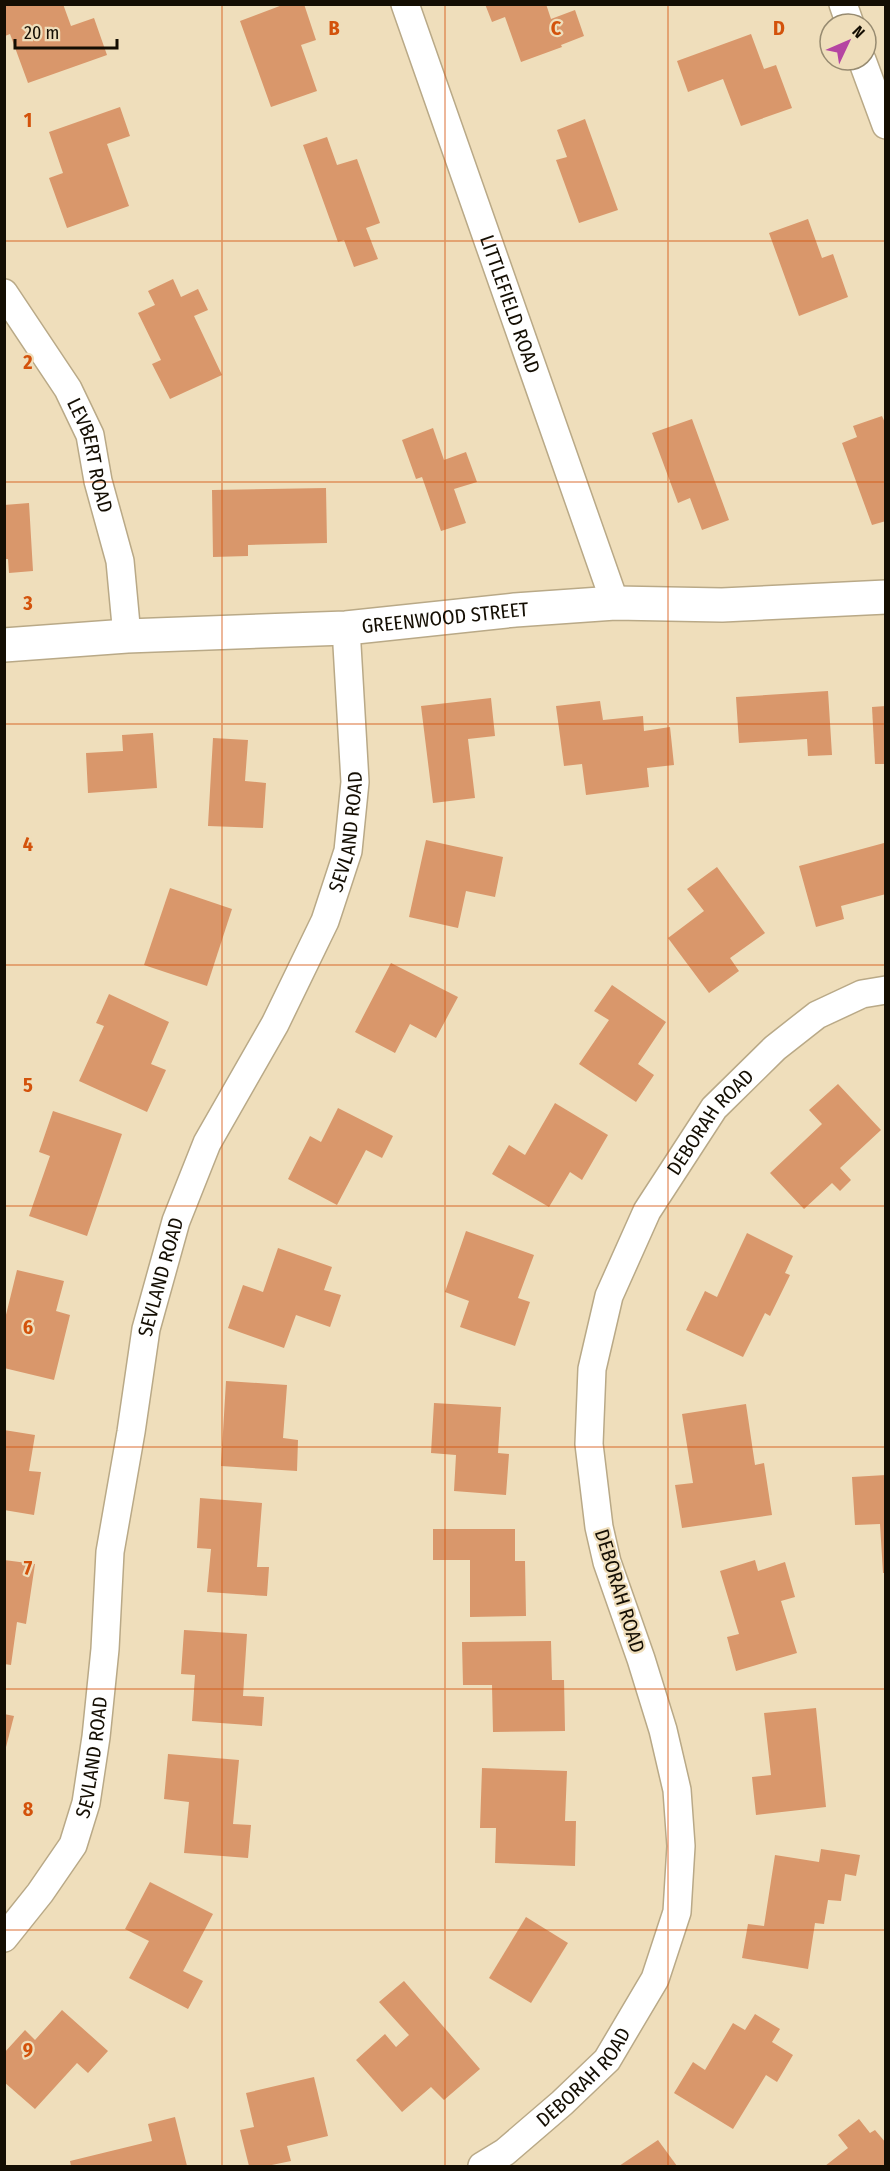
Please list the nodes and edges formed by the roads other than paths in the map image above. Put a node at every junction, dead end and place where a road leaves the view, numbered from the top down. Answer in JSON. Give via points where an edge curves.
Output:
{"nodes":[{"id":1,"x":405,"y":4,"type":"edge"},
{"id":2,"x":866,"y":72,"type":"edge"},
{"id":3,"x":885,"y":125,"type":"edge"},
{"id":4,"x":4,"y":292,"type":"edge"},
{"id":5,"x":885,"y":597,"type":"edge"},
{"id":6,"x":615,"y":603,"type":"junction"},
{"id":7,"x":346,"y":628,"type":"junction"},
{"id":8,"x":127,"y":636,"type":"junction"},
{"id":9,"x":4,"y":645,"type":"edge"},
{"id":10,"x":885,"y":990,"type":"edge"},
{"id":11,"x":4,"y":1938,"type":"edge"},
{"id":12,"x":482,"y":2166,"type":"edge"}],
"edges":[{"from":1,"to":6,"type":"street","name":"LITTLEFIELD ROAD"},
{"from":2,"to":3,"type":"street"},
{"from":4,"to":8,"type":"street","name":"LEVBERT ROAD","via":[[68,389],[90,435],[120,561]]},
{"from":5,"to":6,"type":"street","name":"GREENWOOD STREET","via":[[722,604]]},
{"from":6,"to":7,"type":"street","name":"GREENWOOD STREET"},
{"from":7,"to":8,"type":"street","name":"GREENWOOD STREET"},
{"from":7,"to":11,"type":"street","name":"SEVLAND ROAD","via":[[355,782],[348,851],[325,921],[275,1024],[207,1143],[176,1221],[146,1329],[110,1552],[105,1649],[86,1803],[73,1845]]},
{"from":8,"to":9,"type":"street","name":"GREENWOOD STREET"},
{"from":10,"to":12,"type":"street","name":"DEBORAH ROAD","via":[[862,994],[817,1015],[775,1048],[714,1108],[647,1211],[609,1296],[592,1368],[589,1444],[607,1562],[657,1710],[677,1790],[681,1845],[677,1912],[655,1979],[607,2060],[505,2152]]}]}
